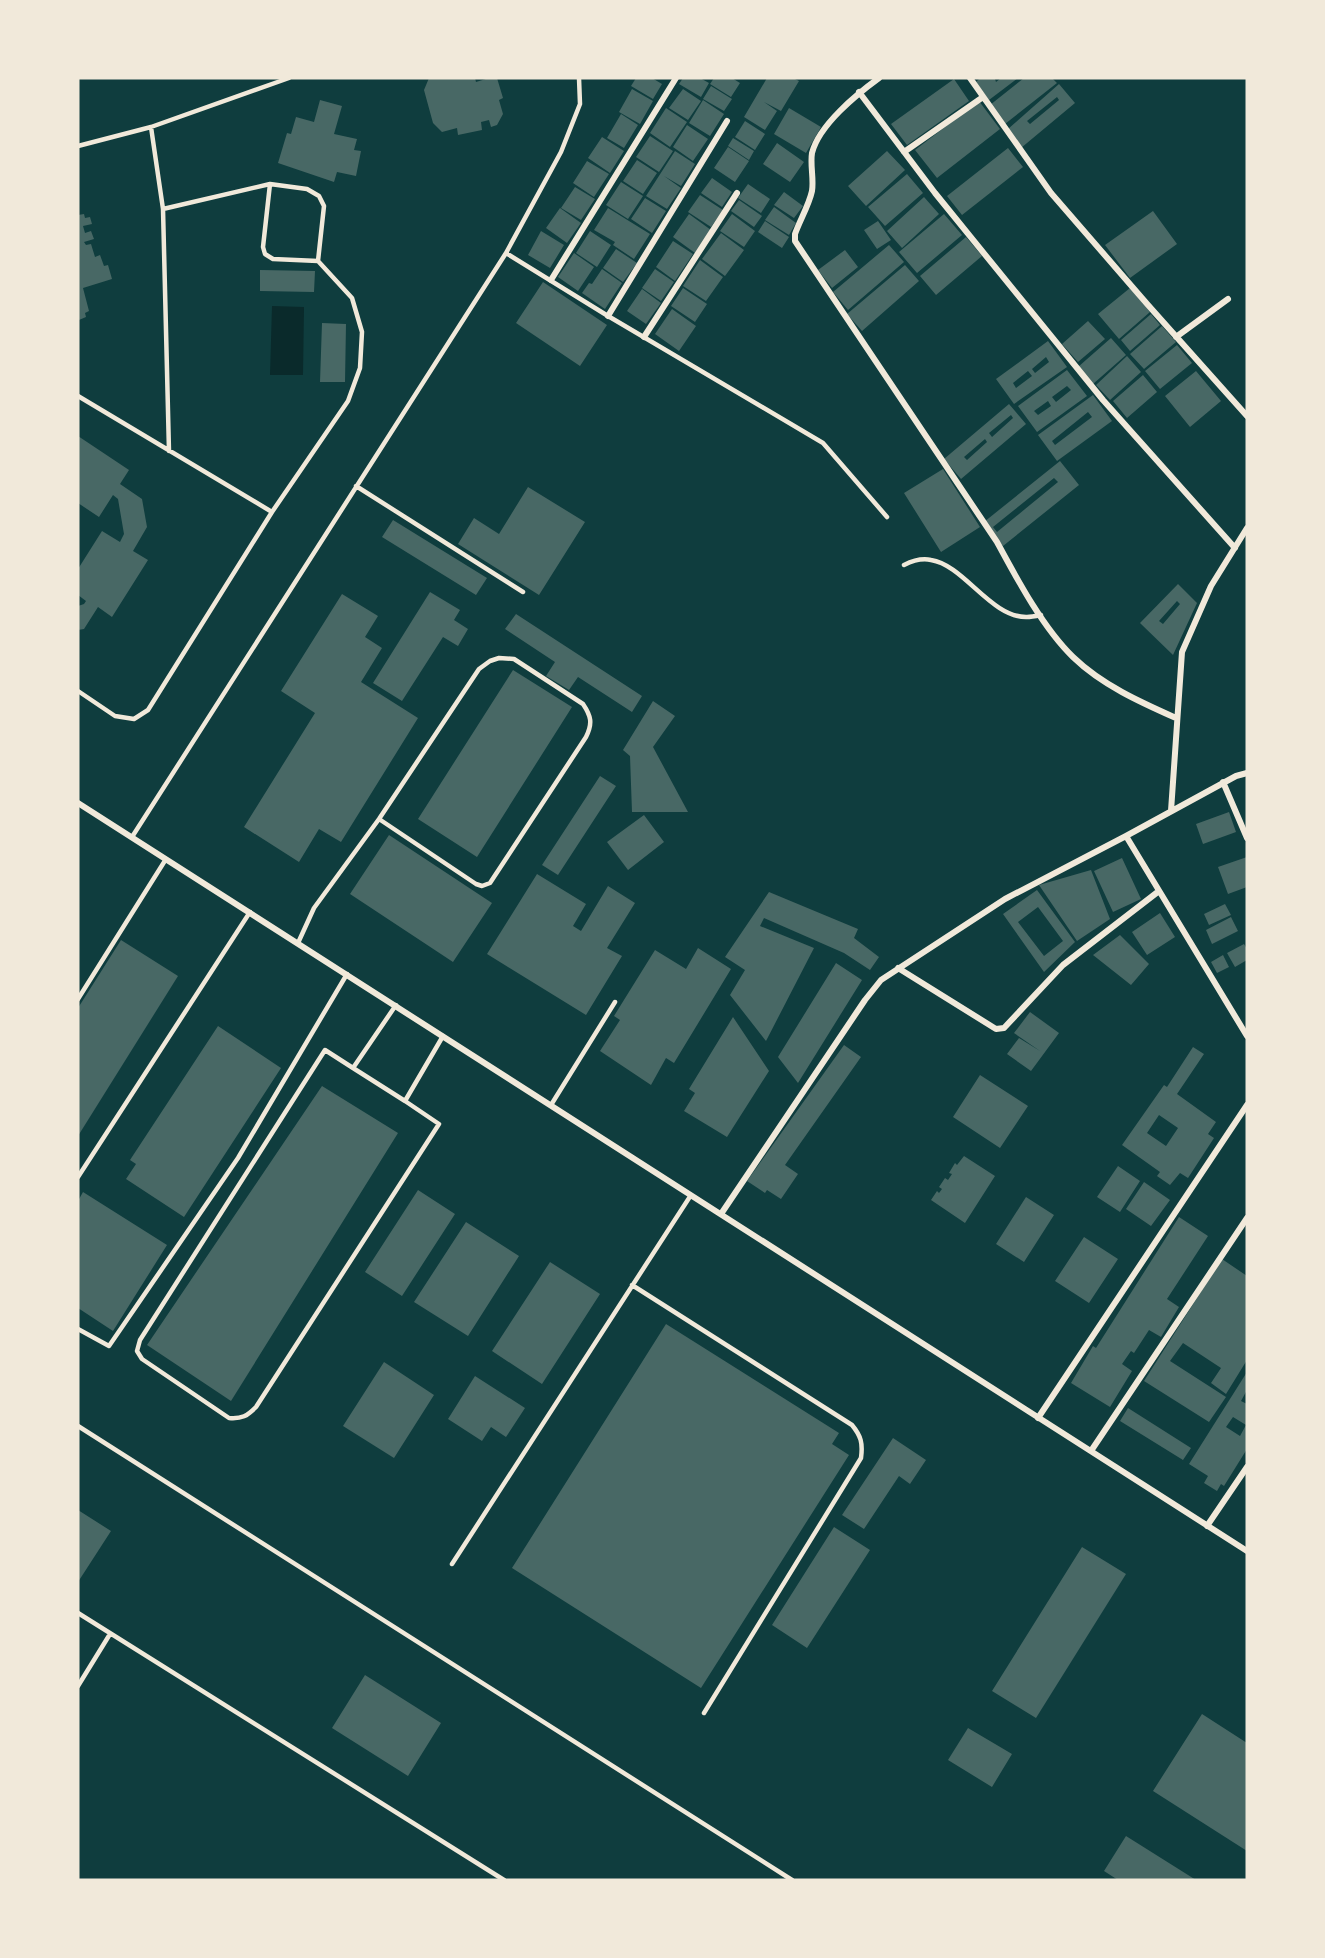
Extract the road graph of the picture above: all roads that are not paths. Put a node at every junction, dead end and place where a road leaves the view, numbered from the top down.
1 (289, 78) edge
2 (579, 78) edge
3 (675, 78) edge
4 (879, 78) edge
5 (970, 78) edge
6 (277, 80) edge
7 (859, 92) junction
8 (983, 97) junction
9 (727, 121) dead end
10 (151, 127) junction
11 (78, 146) edge
12 (904, 152) junction
13 (270, 184) junction
14 (737, 193) dead end
15 (163, 209) junction
16 (506, 253) junction
17 (318, 261) junction
18 (551, 280) junction
19 (1228, 299) dead end
20 (608, 316) junction
21 (644, 337) junction
22 (1176, 337) junction
23 (78, 396) edge
24 (1247, 416) edge
25 (170, 450) junction
26 (356, 486) junction
27 (272, 512) junction
28 (887, 517) dead end
29 (1247, 528) edge
30 (1235, 548) junction
31 (904, 565) dead end
32 (523, 592) dead end
33 (1041, 615) junction
34 (78, 691) edge
35 (1176, 718) junction
36 (1247, 773) edge
37 (1224, 782) junction
38 (78, 803) edge
39 (1171, 811) junction
40 (379, 819) junction
41 (1126, 836) junction
42 (132, 837) junction
43 (1247, 838) edge
44 (166, 859) junction
45 (1159, 891) junction
46 (250, 912) junction
47 (298, 943) junction
48 (898, 968) junction
49 (347, 974) junction
50 (78, 999) edge
51 (615, 1002) dead end
52 (396, 1005) junction
53 (443, 1036) junction
54 (1247, 1036) edge
55 (353, 1068) junction
56 (405, 1101) junction
57 (551, 1105) junction
58 (1247, 1105) edge
59 (78, 1177) edge
60 (691, 1194) junction
61 (721, 1214) junction
62 (1247, 1218) edge
63 (632, 1285) junction
64 (78, 1329) edge
65 (1038, 1418) junction
66 (78, 1426) edge
67 (1091, 1451) junction
68 (1247, 1467) edge
69 (1207, 1526) junction
70 (1247, 1551) edge
71 (452, 1564) dead end
72 (78, 1613) edge
73 (110, 1634) junction
74 (78, 1686) edge
75 (704, 1713) dead end
76 (504, 1880) edge
77 (792, 1880) edge

1 - 6 lane
2 - 16 lane
3 - 18 street
4 - 7 street
5 - 8 street
6 - 10 lane
7 - 12 street
7 - 33 street
8 - 12 street
8 - 22 street
9 - 20 street
10 - 11 lane
10 - 15 lane
12 - 30 street
13 - 15 lane
13 - 17 lane
13 - 17 lane
14 - 21 street
15 - 25 lane
16 - 18 lane
16 - 26 lane
17 - 27 lane
18 - 20 lane
19 - 22 street
20 - 21 lane
21 - 28 lane
22 - 24 street
23 - 25 lane
25 - 27 lane
26 - 32 lane
26 - 42 lane
27 - 34 lane
29 - 30 street
30 - 35 street
31 - 33 lane
33 - 35 street
35 - 39 street
36 - 37 street
37 - 39 street
37 - 43 street
38 - 42 street
39 - 41 street
40 - 40 lane
40 - 47 lane
41 - 45 street
41 - 48 street
42 - 44 street
44 - 46 street
44 - 50 lane
45 - 48 street
45 - 54 street
46 - 47 street
46 - 59 lane
47 - 49 street
48 - 61 street
49 - 52 street
49 - 64 lane
51 - 57 lane
52 - 53 street
52 - 55 lane
53 - 56 lane
53 - 57 street
55 - 56 lane
55 - 56 lane
57 - 60 street
58 - 65 street
60 - 61 street
60 - 63 lane
61 - 65 street
62 - 67 street
63 - 71 lane
63 - 75 lane
65 - 67 street
66 - 77 lane
67 - 69 street
68 - 69 street
69 - 70 street
72 - 73 lane
73 - 74 lane
73 - 76 lane

